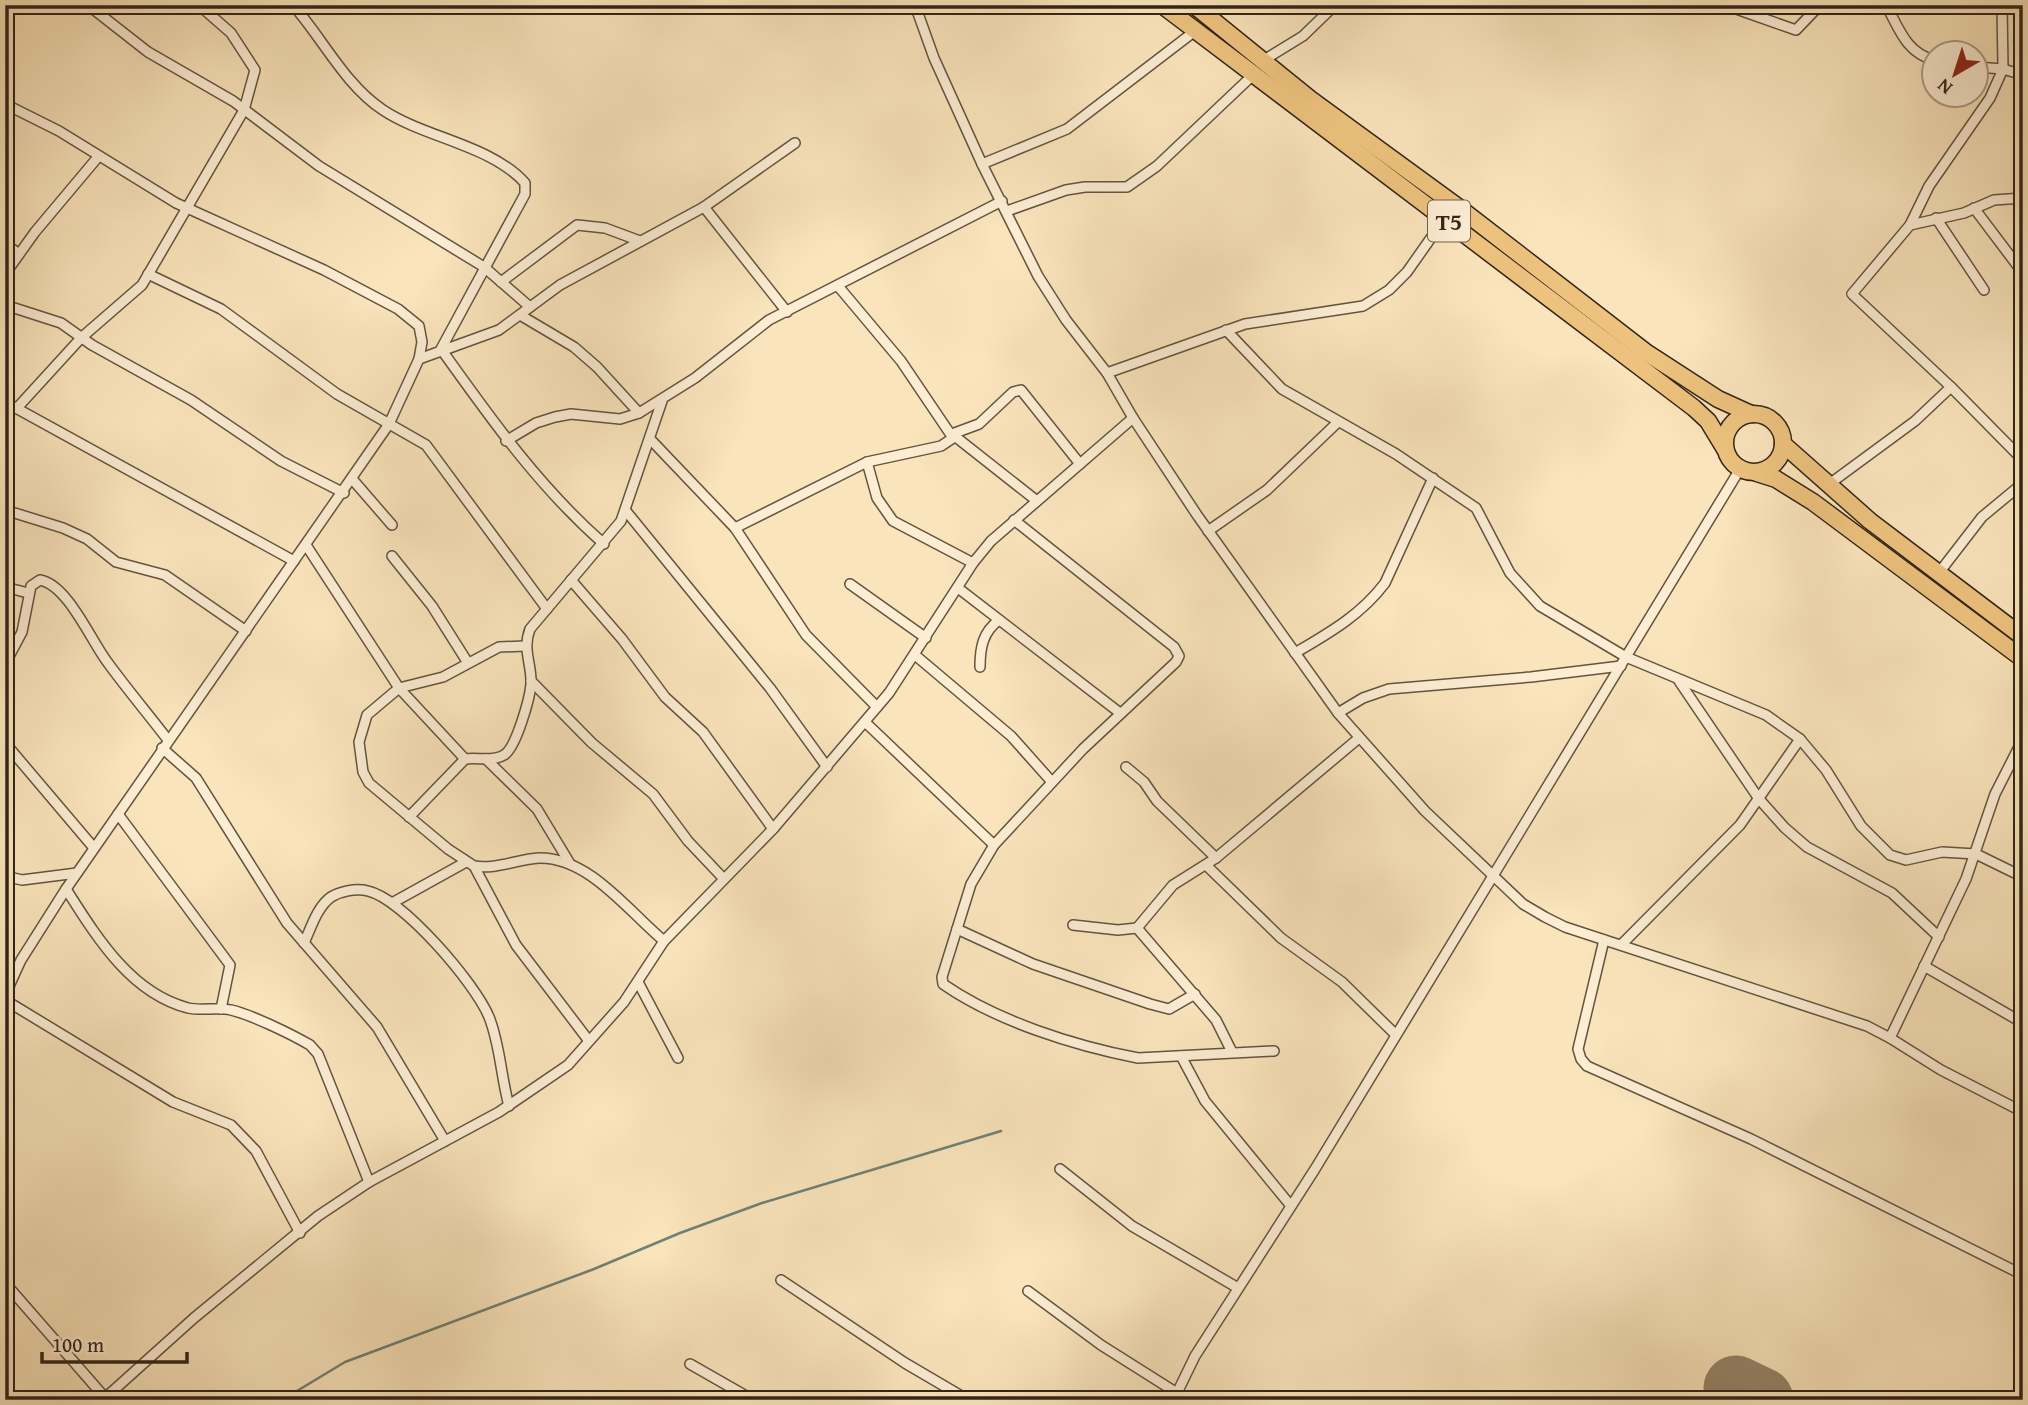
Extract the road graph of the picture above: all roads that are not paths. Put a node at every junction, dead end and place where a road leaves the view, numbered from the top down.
1 (88, 5) edge
2 (199, 5) edge
3 (293, 5) edge
4 (915, 5) edge
5 (1163, 5) edge
6 (1194, 5) edge
7 (1335, 5) edge
8 (1726, 5) edge
9 (1820, 5) edge
10 (1885, 5) edge
11 (2002, 5) edge
12 (1195, 31) junction
13 (1920, 55) edge
14 (1264, 60) junction
15 (1990, 68) edge
16 (2003, 69) junction
17 (1254, 74) junction
18 (2023, 75) edge
19 (5, 104) edge
20 (244, 110) junction
21 (795, 143) dead end
22 (98, 158) junction
23 (982, 164) junction
24 (2023, 198) edge
25 (1002, 201) junction
26 (185, 207) junction
27 (704, 207) junction
28 (1974, 208) junction
29 (1007, 211) junction
30 (1445, 218) junction
31 (1936, 218) junction
32 (1910, 225) junction
33 (640, 241) junction
34 (5, 244) edge
35 (19, 254) junction
36 (484, 267) junction
37 (2023, 273) edge
38 (5, 274) edge
39 (148, 274) junction
40 (501, 282) junction
41 (838, 286) junction
42 (1984, 289) dead end
43 (5, 305) edge
44 (530, 307) junction
45 (787, 312) junction
46 (520, 314) junction
47 (1226, 330) junction
48 (81, 338) junction
49 (441, 349) junction
50 (419, 359) junction
51 (1107, 373) junction
52 (1951, 387) junction
53 (662, 401) junction
54 (5, 402) edge
55 (17, 408) junction
56 (639, 413) junction
57 (1751, 414) junction
58 (1133, 418) junction
59 (1338, 422) junction
60 (389, 424) junction
61 (952, 434) junction
62 (651, 440) junction
63 (506, 441) junction
64 (1783, 444) junction
65 (1725, 449) junction
66 (2023, 460) edge
67 (867, 462) junction
68 (1080, 464) junction
69 (1740, 469) junction
70 (1757, 473) junction
71 (1433, 478) junction
72 (353, 480) junction
73 (2023, 483) edge
74 (1828, 485) junction
75 (344, 493) junction
76 (1037, 501) junction
77 (5, 510) edge
78 (626, 511) junction
79 (1014, 520) junction
80 (392, 525) dead end
81 (735, 528) junction
82 (1208, 531) junction
83 (604, 544) junction
84 (306, 545) junction
85 (392, 556) dead end
86 (295, 561) junction
87 (973, 563) junction
88 (1938, 574) junction
89 (572, 580) junction
90 (849, 584) dead end
91 (5, 587) edge
92 (958, 588) junction
93 (28, 593) junction
94 (547, 609) junction
95 (999, 620) junction
96 (246, 631) junction
97 (2023, 637) edge
98 (926, 638) junction
99 (524, 646) junction
100 (1295, 653) junction
101 (915, 655) junction
102 (2023, 659) edge
103 (1623, 661) junction
104 (468, 663) junction
105 (5, 664) edge
106 (980, 667) dead end
107 (1678, 680) junction
108 (531, 681) junction
109 (398, 688) junction
110 (877, 707) junction
111 (1120, 713) junction
112 (1338, 713) junction
113 (864, 722) junction
114 (1359, 738) junction
115 (1800, 739) junction
116 (2023, 739) edge
117 (5, 743) edge
118 (165, 744) junction
119 (465, 759) junction
120 (486, 759) junction
121 (827, 767) junction
122 (1126, 767) dead end
123 (1052, 782) junction
124 (1759, 799) junction
125 (118, 814) junction
126 (409, 817) junction
127 (773, 830) junction
128 (994, 845) junction
129 (94, 848) junction
130 (1976, 854) junction
131 (1216, 858) junction
132 (569, 862) junction
133 (470, 864) junction
134 (1206, 865) junction
135 (77, 873) junction
136 (5, 876) edge
137 (1493, 876) junction
138 (2023, 877) edge
139 (723, 878) junction
140 (66, 889) junction
141 (392, 903) junction
142 (1073, 925) dead end
143 (1137, 928) junction
144 (957, 929) junction
145 (1939, 937) junction
146 (1604, 940) junction
147 (664, 941) junction
148 (304, 943) junction
149 (1621, 945) junction
150 (1924, 966) junction
151 (638, 982) junction
152 (1195, 994) junction
153 (5, 995) edge
154 (5, 1000) edge
155 (221, 1009) junction
156 (2023, 1023) edge
157 (1396, 1035) junction
158 (1890, 1038) junction
159 (589, 1041) junction
160 (1274, 1051) dead end
161 (1232, 1052) junction
162 (1181, 1056) junction
163 (678, 1058) dead end
164 (509, 1106) junction
165 (2023, 1112) edge
166 (445, 1141) junction
167 (1060, 1169) dead end
168 (369, 1182) junction
169 (1291, 1206) junction
170 (300, 1233) junction
171 (2023, 1275) edge
172 (781, 1280) dead end
173 (5, 1283) edge
174 (1238, 1289) junction
175 (1028, 1292) dead end
176 (690, 1364) dead end
177 (1176, 1398) edge
178 (106, 1399) edge
179 (753, 1400) edge
180 (968, 1400) edge

1 - 20 street
2 - 20 street
3 - 36 street
4 - 23 street
5 - 12 highway, T5
6 - 14 highway, T5
7 - 14 street
8 - 9 street
10 - 13 street
11 - 16 street
12 - 17 highway, T5
12 - 23 street
14 - 57 highway, T5
15 - 16 street
16 - 18 street
16 - 32 street
17 - 29 street
17 - 30 highway, T5
19 - 22 street
20 - 26 street
20 - 36 street
21 - 27 street
22 - 26 street
22 - 35 street
23 - 25 street
24 - 28 street
25 - 29 street
25 - 41 street
26 - 39 street
26 - 50 street
27 - 33 street
27 - 45 street
28 - 31 street
28 - 37 street
29 - 51 street
30 - 47 street
30 - 65 highway, T5
31 - 32 street
31 - 42 street
32 - 52 street
33 - 40 street
33 - 44 street
34 - 35 street
35 - 38 street
36 - 40 street
36 - 49 street
39 - 48 street
39 - 60 street
40 - 44 street
41 - 45 street
41 - 61 street
43 - 48 street
44 - 46 street
45 - 53 street
46 - 49 street
46 - 56 street
47 - 51 street
47 - 59 street
48 - 55 street
48 - 75 street
49 - 50 street
49 - 63 street
50 - 60 street
51 - 58 street
52 - 66 street
52 - 74 street
53 - 56 street
53 - 62 street
54 - 55 street
55 - 86 street
56 - 63 street
57 - 64 highway, T5
57 - 65 highway
58 - 68 street
58 - 82 street
59 - 71 street
59 - 82 street
60 - 72 street
60 - 94 street
61 - 67 street
61 - 68 street
61 - 76 street
62 - 78 street
62 - 81 street
63 - 83 street
64 - 70 highway
64 - 74 highway, T5
65 - 69 highway, T5
67 - 81 street
67 - 87 street
68 - 76 street
69 - 70 highway
69 - 103 street
70 - 102 highway
71 - 100 street
71 - 103 street
72 - 75 street
72 - 80 street
73 - 88 street
74 - 88 highway, T5
75 - 84 street
76 - 79 street
77 - 96 street
78 - 83 street
78 - 121 street
79 - 87 street
79 - 111 street
81 - 110 street
82 - 100 street
83 - 89 street
84 - 86 street
84 - 109 street
85 - 104 street
86 - 96 street
87 - 92 street
88 - 97 highway, T5
89 - 94 street
89 - 127 street
90 - 98 street
91 - 93 street
92 - 95 street
92 - 98 street
93 - 105 street
93 - 118 street
94 - 99 street
95 - 106 street
95 - 111 street
96 - 118 street
98 - 101 street
99 - 104 street
99 - 108 street
100 - 112 street
101 - 110 street
101 - 123 street
103 - 107 street
103 - 112 street
103 - 137 street
104 - 109 street
107 - 115 street
107 - 124 street
108 - 120 street
108 - 139 street
109 - 119 street
109 - 126 street
110 - 113 street
111 - 123 street
112 - 114 street
113 - 121 street
113 - 128 street
114 - 131 street
114 - 137 street
115 - 124 street
115 - 130 street
116 - 130 street
117 - 129 street
118 - 125 street
118 - 148 street
119 - 120 street
119 - 126 street
120 - 132 street
121 - 127 street
122 - 131 street
123 - 128 street
124 - 145 street
124 - 149 street
125 - 129 street
125 - 155 street
126 - 133 street
127 - 139 street
128 - 144 street
129 - 135 street
130 - 138 street
130 - 145 street
131 - 134 street
132 - 133 street
132 - 147 street
133 - 141 street
133 - 159 street
134 - 143 street
134 - 157 street
135 - 136 street
135 - 140 street
137 - 146 street
137 - 157 street
139 - 147 street
140 - 153 street
140 - 155 street
141 - 148 street
141 - 164 street
142 - 143 street
143 - 152 street
144 - 152 street
144 - 162 street
145 - 150 street
146 - 149 street
146 - 171 street
147 - 151 street
148 - 166 street
149 - 158 street
150 - 156 street
150 - 158 street
151 - 159 street
151 - 163 street
152 - 161 street
154 - 170 street
155 - 168 street
157 - 169 street
158 - 165 street
159 - 164 street
160 - 161 street
161 - 162 street
162 - 169 street
164 - 166 street
166 - 168 street
167 - 174 street
168 - 170 street
169 - 174 street
170 - 178 street
172 - 180 street
173 - 178 street
174 - 177 street
175 - 177 street
176 - 179 street

